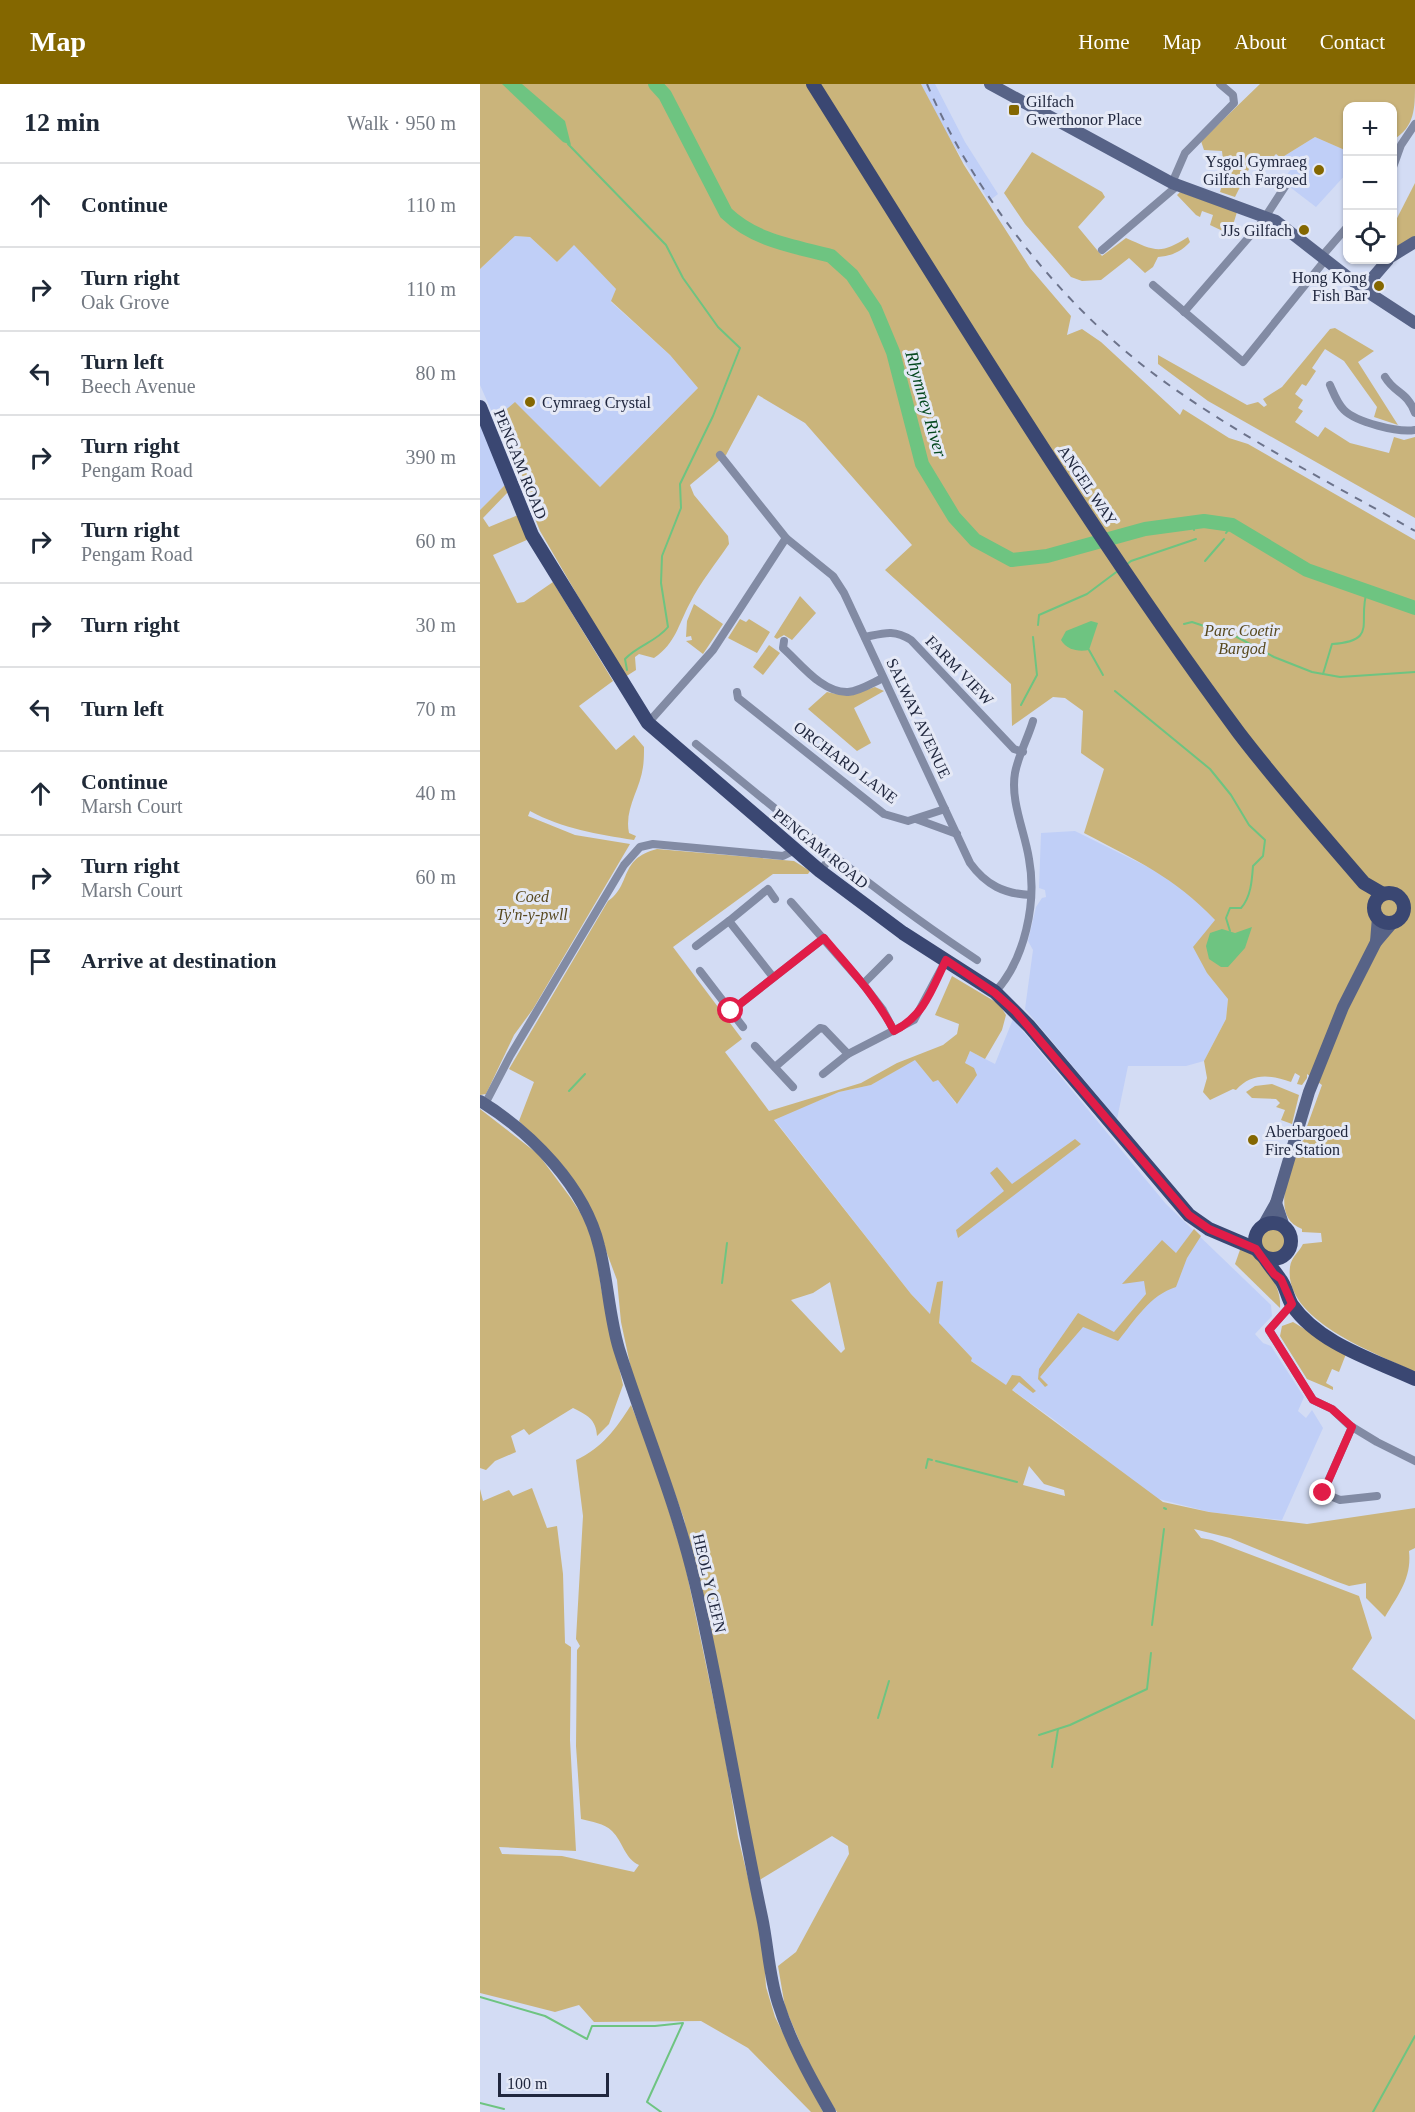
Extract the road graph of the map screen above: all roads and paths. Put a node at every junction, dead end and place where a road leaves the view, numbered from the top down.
1 (813, 84) edge
2 (990, 84) edge
3 (1220, 84) edge
4 (1415, 124) edge
5 (1397, 156) edge
6 (1174, 184) junction
7 (1286, 185) dead end
8 (1266, 216) junction
9 (1343, 231) edge
10 (1415, 242) edge
11 (1102, 250) dead end
12 (1397, 253) edge
13 (1324, 258) junction
14 (1384, 264) edge
15 (1153, 285) dead end
16 (1362, 289) junction
17 (1184, 312) junction
18 (1415, 323) edge
19 (1385, 377) dead end
20 (1330, 385) dead end
21 (480, 406) edge
22 (1415, 413) edge
23 (1415, 430) edge
24 (720, 455) dead end
25 (786, 538) junction
26 (865, 637) junction
27 (781, 646) dead end
28 (883, 678) junction
29 (735, 697) dead end
30 (1033, 721) dead end
31 (648, 723) junction
32 (696, 744) dead end
33 (1023, 752) junction
34 (945, 809) junction
35 (916, 819) junction
36 (957, 834) junction
37 (795, 850) junction
38 (832, 856) junction
39 (820, 871) junction
40 (1364, 883) junction
41 (1383, 894) junction
42 (1031, 895) junction
43 (1400, 898) junction
44 (775, 899) dead end
45 (791, 902) dead end
46 (1415, 903) edge
47 (1376, 912) junction
48 (1403, 918) edge
49 (729, 921) junction
50 (824, 938) junction
51 (1376, 942) junction
52 (696, 946) dead end
53 (889, 958) dead end
54 (946, 960) junction
55 (977, 960) dead end
56 (700, 970) dead end
57 (773, 977) junction
58 (863, 984) junction
59 (995, 993) junction
60 (731, 1011) junction
61 (742, 1027) dead end
62 (894, 1031) junction
63 (755, 1046) dead end
64 (848, 1053) junction
65 (775, 1067) junction
66 (823, 1074) dead end
67 (793, 1087) dead end
68 (483, 1103) edge
69 (1276, 1203) junction
70 (1284, 1227) junction
71 (1260, 1229) junction
72 (1232, 1238) junction
73 (1260, 1253) junction
74 (1285, 1254) junction
75 (1281, 1279) junction
76 (1292, 1304) junction
77 (1415, 1378) edge
78 (1352, 1427) junction
79 (1415, 1461) edge
80 (1377, 1496) dead end
81 (830, 2112) edge

1 - 40 main road, ANGEL WAY
2 - 6 street
3 - 6 street
4 - 5 street
6 - 8 street
6 - 11 street
7 - 8 street
8 - 13 street
8 - 17 street
9 - 13 street
10 - 12 street
13 - 16 street
13 - 17 street
14 - 16 street
15 - 17 street
16 - 18 street
19 - 22 street
20 - 23 street
21 - 31 main road, PENGAM ROAD
24 - 25 street, SALWAY AVENUE
25 - 26 street, SALWAY AVENUE
25 - 31 street
26 - 28 street, SALWAY AVENUE
26 - 33 street, FARM VIEW
27 - 28 street
28 - 34 street, SALWAY AVENUE
29 - 35 street, ORCHARD LANE
30 - 33 street
31 - 37 main road, PENGAM ROAD
32 - 38 street
33 - 42 street
34 - 35 street, ORCHARD LANE
34 - 36 street, SALWAY AVENUE
35 - 36 street
36 - 42 street, SALWAY AVENUE
37 - 39 main road, PENGAM ROAD
37 - 68 street
38 - 39 street
38 - 55 street
39 - 54 main road, PENGAM ROAD
40 - 41 main road, ANGEL WAY
40 - 47 main road, ANGEL WAY
41 - 43 main road
41 - 47 main road
42 - 59 street
43 - 46 main road
43 - 48 main road
44 - 49 street
45 - 50 street
47 - 48 main road
47 - 51 street
48 - 51 street
49 - 52 street
49 - 57 street
50 - 57 street
50 - 58 street
51 - 69 street
53 - 58 street
54 - 59 main road, PENGAM ROAD
54 - 62 street
56 - 60 street
57 - 60 street
58 - 62 street
59 - 72 main road, PENGAM ROAD
60 - 61 street
62 - 64 street
63 - 65 street
64 - 65 street
64 - 66 street
65 - 67 street
68 - 81 street, HEOL Y CEFN
69 - 70 street
69 - 71 street
70 - 71 main road
70 - 74 main road
71 - 72 main road
71 - 73 main road
72 - 73 main road, PENGAM ROAD
73 - 74 main road
73 - 75 main road, PENGAM ROAD
74 - 75 main road
75 - 76 main road, PENGAM ROAD
76 - 77 main road, PENGAM ROAD
76 - 78 street
78 - 79 street
78 - 80 street

